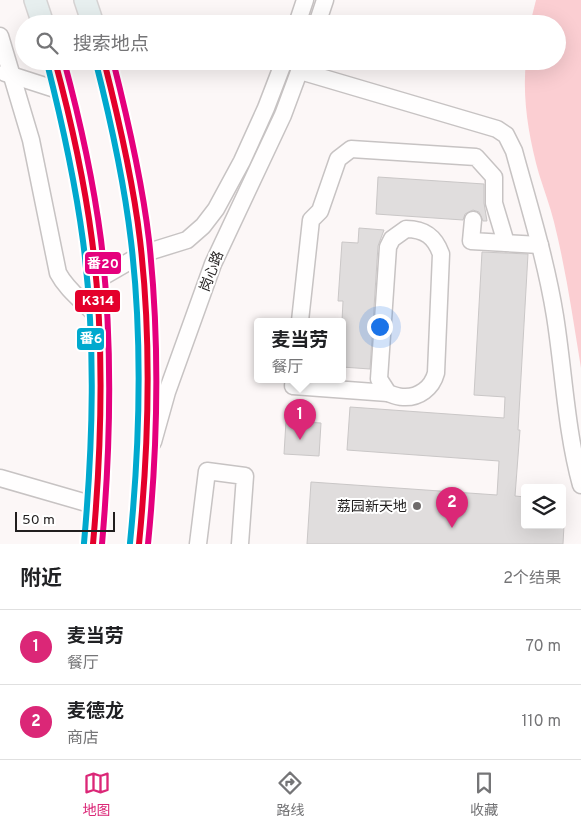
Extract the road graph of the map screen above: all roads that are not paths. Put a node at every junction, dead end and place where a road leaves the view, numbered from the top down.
1 (36, 0) edge
2 (85, 0) edge
3 (306, 0) edge
4 (325, 0) edge
5 (41, 15) edge
6 (90, 15) edge
7 (300, 15) edge
8 (320, 15) edge
9 (0, 36) edge
10 (58, 70) edge
11 (106, 70) edge
12 (281, 70) edge
13 (300, 70) edge
14 (314, 70) edge
15 (6, 73) edge
16 (64, 92) junction
17 (473, 220) dead end
18 (506, 243) junction
19 (540, 246) junction
20 (142, 254) junction
21 (97, 280) junction
22 (300, 318) edge
23 (100, 320) junction
24 (293, 383) edge
25 (388, 393) junction
26 (0, 478) edge
27 (581, 485) edge
28 (144, 489) junction
29 (97, 506) junction
30 (93, 544) edge
31 (139, 544) edge
32 (198, 544) edge
33 (240, 544) edge

1 - 5 main road
2 - 6 main road
3 - 7 street
4 - 8 street
9 - 15 street
10 - 16 main road
11 - 20 main road
12 - 20 street
13 - 28 street, 岗心路
14 - 19 street
15 - 16 street
15 - 23 street
16 - 21 main road
17 - 18 street
18 - 19 street
18 - 22 street
19 - 27 street
20 - 21 street
20 - 28 main road
21 - 23 main road
23 - 29 main road
24 - 25 street
25 - 25 street
26 - 29 street
28 - 31 main road
29 - 30 main road
32 - 33 street

